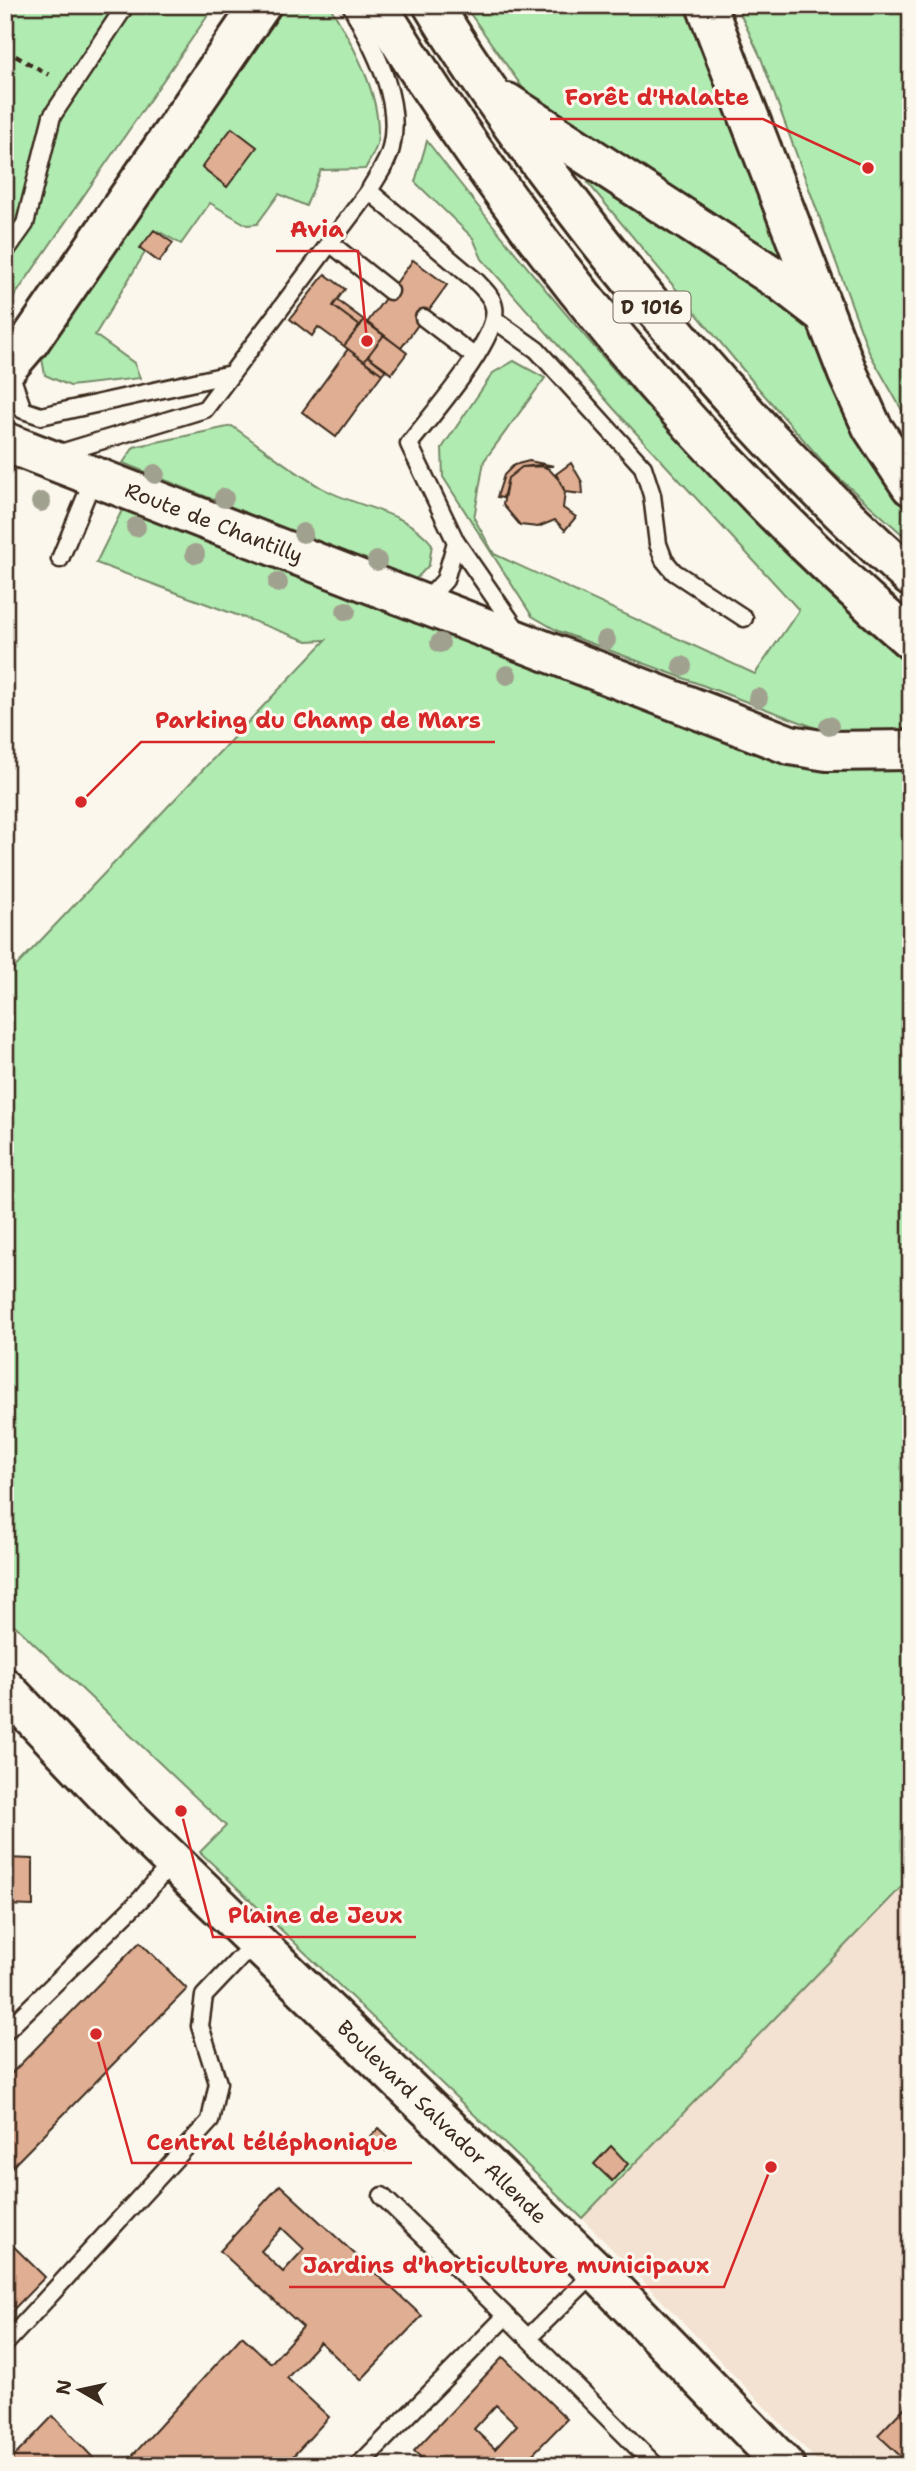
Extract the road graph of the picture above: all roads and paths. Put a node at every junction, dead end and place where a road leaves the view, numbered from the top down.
1 (126, 5) edge
2 (261, 5) edge
3 (351, 5) edge
4 (377, 5) edge
5 (433, 5) edge
6 (706, 5) edge
7 (5, 50) edge
8 (71, 88) junction
9 (490, 92) junction
10 (369, 191) junction
11 (330, 243) junction
12 (5, 252) edge
13 (390, 290) dead end
14 (825, 315) junction
15 (424, 317) dead end
16 (495, 320) junction
17 (475, 357) junction
18 (7, 368) edge
19 (231, 374) junction
20 (5, 442) edge
21 (45, 457) junction
22 (94, 477) junction
23 (911, 486) edge
24 (456, 542) junction
25 (60, 559) dead end
26 (911, 577) edge
27 (423, 604) junction
28 (744, 618) dead end
29 (911, 640) edge
30 (526, 644) junction
31 (911, 750) edge
32 (5, 1688) edge
33 (5, 1720) edge
34 (123, 1813) junction
35 (173, 1861) junction
36 (256, 1941) junction
37 (5, 2032) edge
38 (382, 2196) dead end
39 (596, 2271) junction
40 (506, 2316) junction
41 (528, 2338) junction
42 (5, 2344) edge
43 (358, 2466) edge
44 (656, 2466) edge
45 (785, 2466) edge

1 - 8 lane
2 - 18 main road
3 - 10 lane
4 - 29 main road, D 1016
5 - 9 main road, D 1016
6 - 14 main road
7 - 8 path
8 - 12 lane
9 - 14 main road
9 - 26 main road, D 1016
10 - 11 lane
10 - 16 lane
11 - 13 lane
11 - 19 lane
14 - 23 main road
15 - 17 lane
16 - 17 lane
16 - 28 lane
17 - 24 lane
18 - 19 lane
19 - 21 lane
20 - 21 main road, Route de Chantilly
21 - 22 main road, Route de Chantilly
22 - 25 lane
22 - 27 main road, Route de Chantilly
24 - 27 lane
24 - 30 lane
27 - 30 main road, Route de Chantilly
30 - 31 main road, Route de Chantilly
32 - 34 main road, Boulevard Salvador Allende
33 - 34 main road, Boulevard Salvador Allende
34 - 35 main road, Boulevard Salvador Allende
35 - 36 main road, Boulevard Salvador Allende
35 - 37 lane
36 - 39 main road, Boulevard Salvador Allende
36 - 42 lane
38 - 40 lane
39 - 41 lane
39 - 45 main road, Boulevard Salvador Allende
40 - 41 lane
40 - 43 lane
41 - 44 lane

